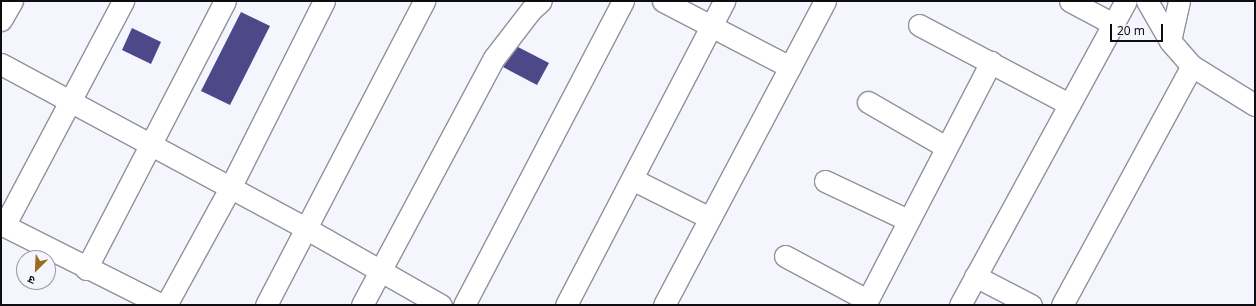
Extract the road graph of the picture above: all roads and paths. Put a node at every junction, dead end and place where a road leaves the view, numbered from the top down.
1 (12, 1) edge
2 (123, 1) edge
3 (225, 1) edge
4 (324, 1) edge
5 (424, 1) edge
6 (541, 1) edge
7 (623, 1) edge
8 (663, 1) edge
9 (724, 1) edge
10 (825, 1) edge
11 (1070, 1) edge
12 (1126, 1) edge
13 (1147, 1) edge
14 (1179, 1) edge
15 (1, 20) edge
16 (1113, 24) junction
17 (919, 25) dead end
18 (711, 26) junction
19 (1170, 41) junction
20 (991, 62) junction
21 (1, 64) edge
22 (1192, 66) junction
23 (790, 67) junction
24 (70, 100) junction
25 (868, 102) dead end
26 (1069, 104) junction
27 (1255, 105) edge
28 (148, 144) junction
29 (946, 147) junction
30 (632, 179) junction
31 (825, 181) dead end
32 (230, 188) junction
33 (708, 217) junction
34 (908, 220) junction
35 (2, 225) edge
36 (307, 229) junction
37 (785, 256) dead end
38 (86, 269) junction
39 (378, 271) junction
40 (975, 276) junction
41 (866, 303) edge
42 (162, 305) edge
43 (166, 305) edge
44 (266, 305) edge
45 (362, 305) edge
46 (441, 305) edge
47 (464, 305) edge
48 (566, 305) edge
49 (664, 305) edge
50 (960, 305) edge
51 (1031, 305) edge
52 (1062, 305) edge

1 - 15 street
2 - 24 street
3 - 28 street
4 - 32 street
5 - 36 street
6 - 39 street
7 - 47 street
8 - 18 street
9 - 18 street
10 - 23 street
11 - 16 street
12 - 16 street
13 - 19 street
14 - 19 street
16 - 26 street
17 - 20 street
18 - 23 street
18 - 30 street
19 - 22 street
20 - 26 street
20 - 29 street
21 - 24 street
22 - 27 street
22 - 52 street
23 - 33 street
24 - 28 street
24 - 35 street
25 - 29 street
26 - 40 street
28 - 32 street
28 - 38 street
29 - 34 street
30 - 33 street
30 - 48 street
31 - 34 street
32 - 36 street
32 - 43 street
33 - 49 street
34 - 41 street
35 - 38 street
36 - 39 street
36 - 44 street
37 - 41 street
38 - 42 street
39 - 45 street
39 - 46 street
40 - 50 street
40 - 51 street

